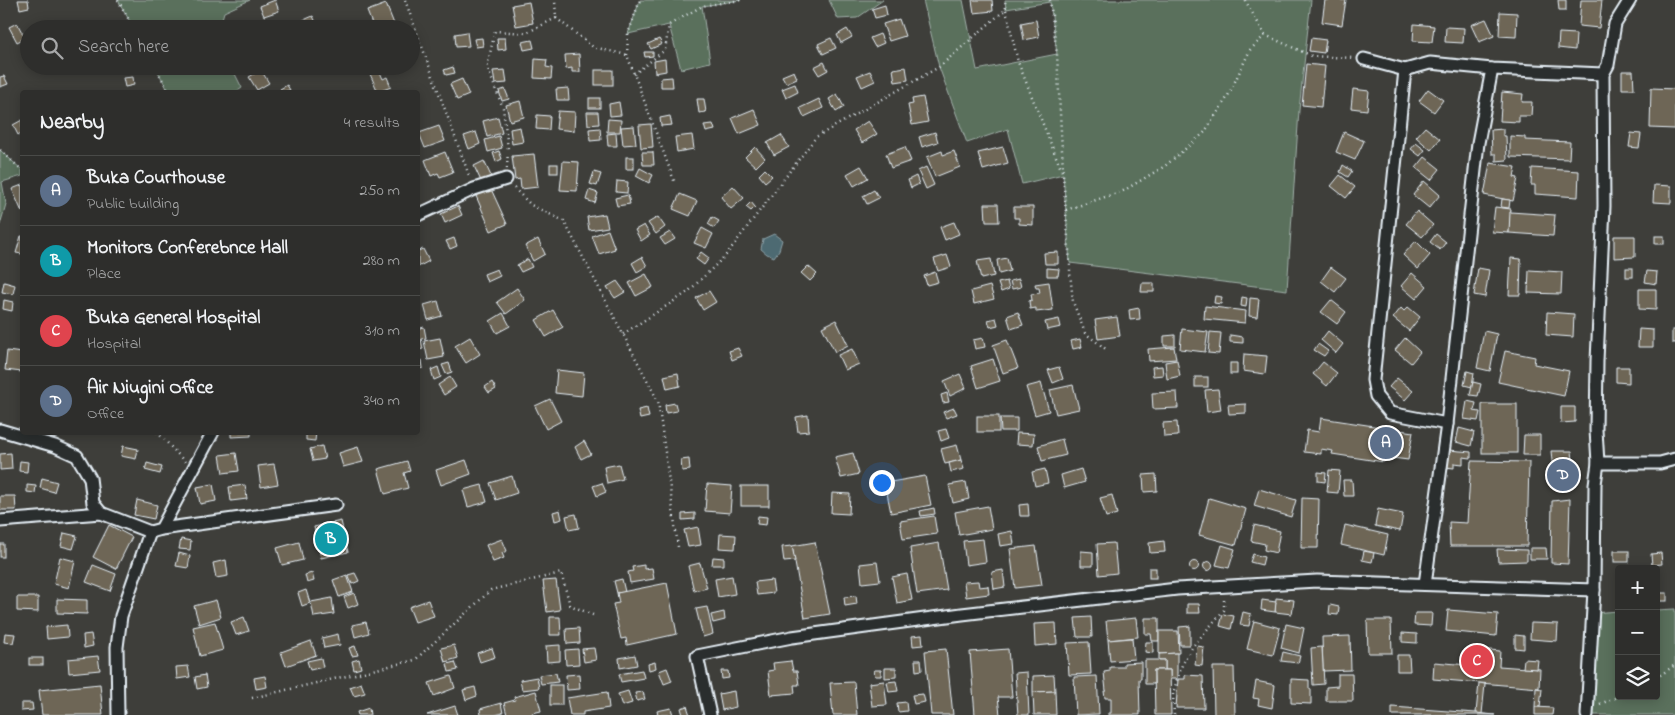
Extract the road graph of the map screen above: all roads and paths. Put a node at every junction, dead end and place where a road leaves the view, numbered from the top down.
1 (118, 0) edge
2 (405, 0) edge
3 (555, 0) edge
4 (640, 0) edge
5 (741, 0) edge
6 (1005, 0) edge
7 (1050, 0) edge
8 (1245, 0) edge
9 (1630, 0) edge
10 (1006, 9) junction
11 (556, 18) junction
12 (129, 20) edge
13 (412, 20) edge
14 (1265, 35) junction
15 (420, 41) edge
16 (627, 56) junction
17 (1364, 59) joint
18 (1492, 69) junction
19 (1405, 70) junction
20 (634, 74) junction
21 (1603, 74) junction
22 (160, 75) edge
23 (168, 90) edge
24 (0, 150) edge
25 (20, 168) edge
26 (1063, 174) junction
27 (506, 179) junction
28 (675, 183) dead end
29 (474, 189) junction
30 (1066, 210) junction
31 (420, 214) edge
32 (623, 335) junction
33 (1107, 350) dead end
34 (1447, 424) junction
35 (0, 430) edge
36 (160, 435) edge
37 (211, 435) edge
38 (1675, 459) edge
39 (1598, 463) junction
40 (192, 469) junction
41 (336, 505) dead end
42 (100, 513) junction
43 (0, 520) edge
44 (156, 530) junction
45 (678, 547) dead end
46 (1425, 584) junction
47 (1224, 586) junction
48 (1594, 590) junction
49 (593, 615) dead end
50 (1675, 665) edge
51 (1660, 675) edge
52 (252, 698) dead end
53 (1615, 698) edge
54 (1587, 712) edge
55 (118, 715) edge
56 (710, 715) edge
57 (1174, 715) edge

1 - 12 path
2 - 13 path
3 - 11 path
4 - 16 path
5 - 20 path
6 - 10 path
7 - 26 path
8 - 14 path
9 - 21 street
10 - 26 path
10 - 32 path
11 - 16 path
11 - 27 path
14 - 17 path
14 - 30 path
15 - 29 path
16 - 20 path
17 - 19 street
18 - 19 street
18 - 21 street
18 - 34 street
19 - 34 street
20 - 28 path
21 - 39 street
22 - 23 path
24 - 25 path
26 - 30 path
27 - 29 street
27 - 32 path
29 - 31 street
30 - 33 path
32 - 45 path
34 - 46 street
35 - 42 street
36 - 40 path
37 - 40 street
38 - 39 street
39 - 48 street
40 - 44 street
41 - 44 street
42 - 43 street
42 - 44 street
44 - 55 street
46 - 47 street
46 - 48 street
47 - 56 street
47 - 57 path
48 - 54 street
49 - 52 path
50 - 51 path
53 - 54 path

